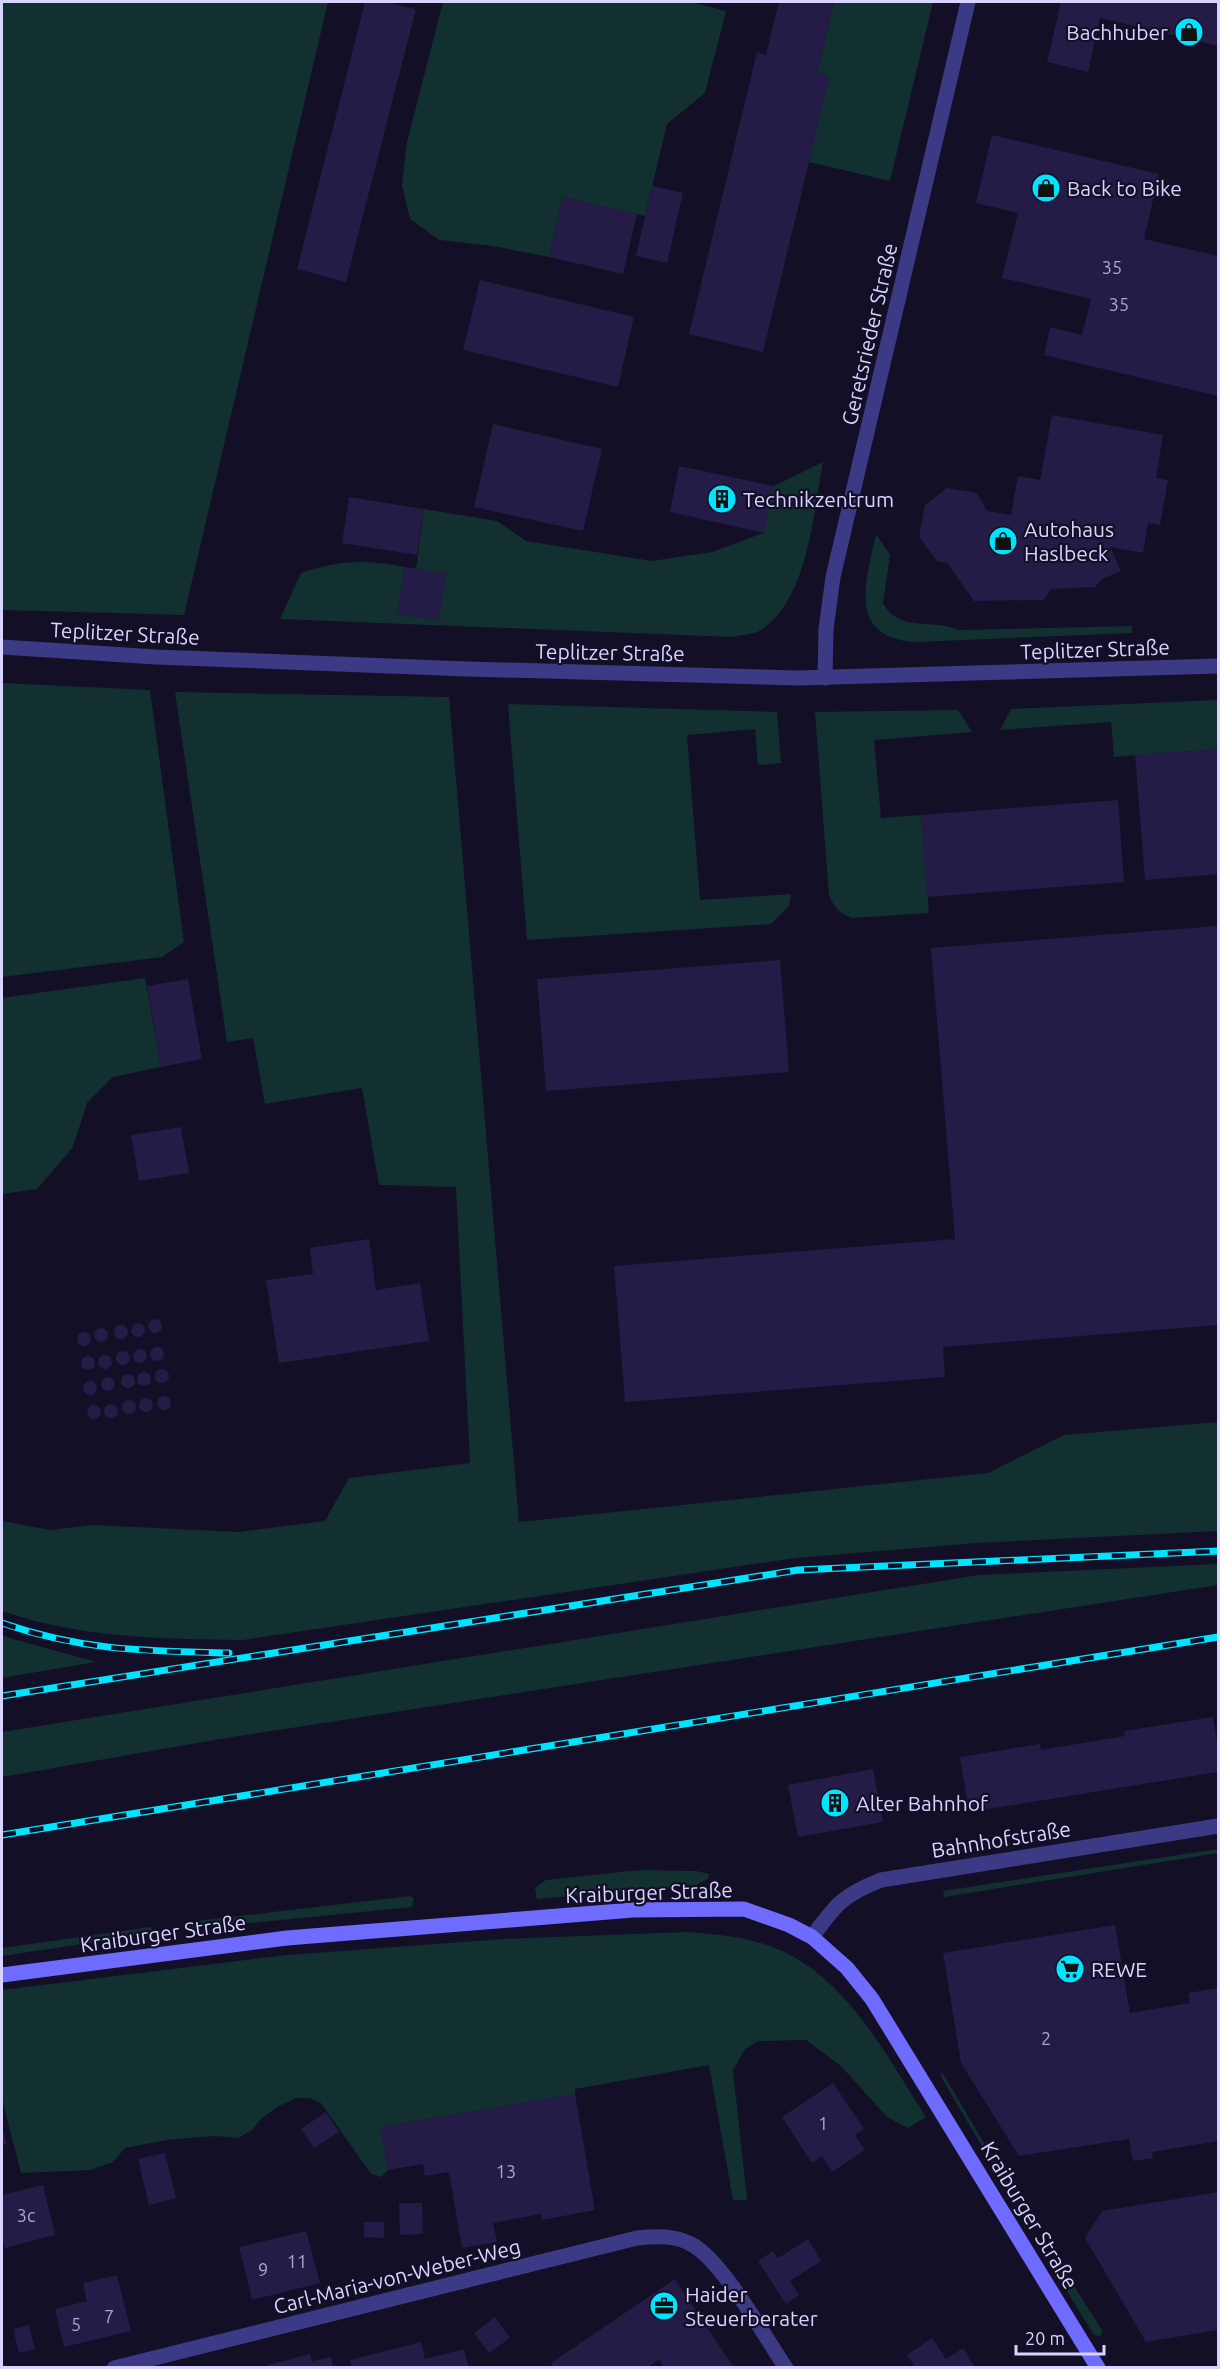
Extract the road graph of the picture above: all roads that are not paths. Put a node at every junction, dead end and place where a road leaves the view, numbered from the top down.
1 (969, 2) edge
2 (2, 647) edge
3 (1218, 666) edge
4 (825, 678) junction
5 (1218, 1826) edge
6 (812, 1937) junction
7 (2, 1976) edge
8 (114, 2367) edge
9 (786, 2367) edge
10 (1098, 2367) edge

1 - 4 street, Geretsrieder Straße
2 - 4 street, Teplitzer Straße
3 - 4 street, Teplitzer Straße
5 - 6 street, Bahnhofstraße
6 - 7 main road, Kraiburger Straße
6 - 10 main road, Kraiburger Straße
8 - 9 street, Carl-Maria-von-Weber-Weg

